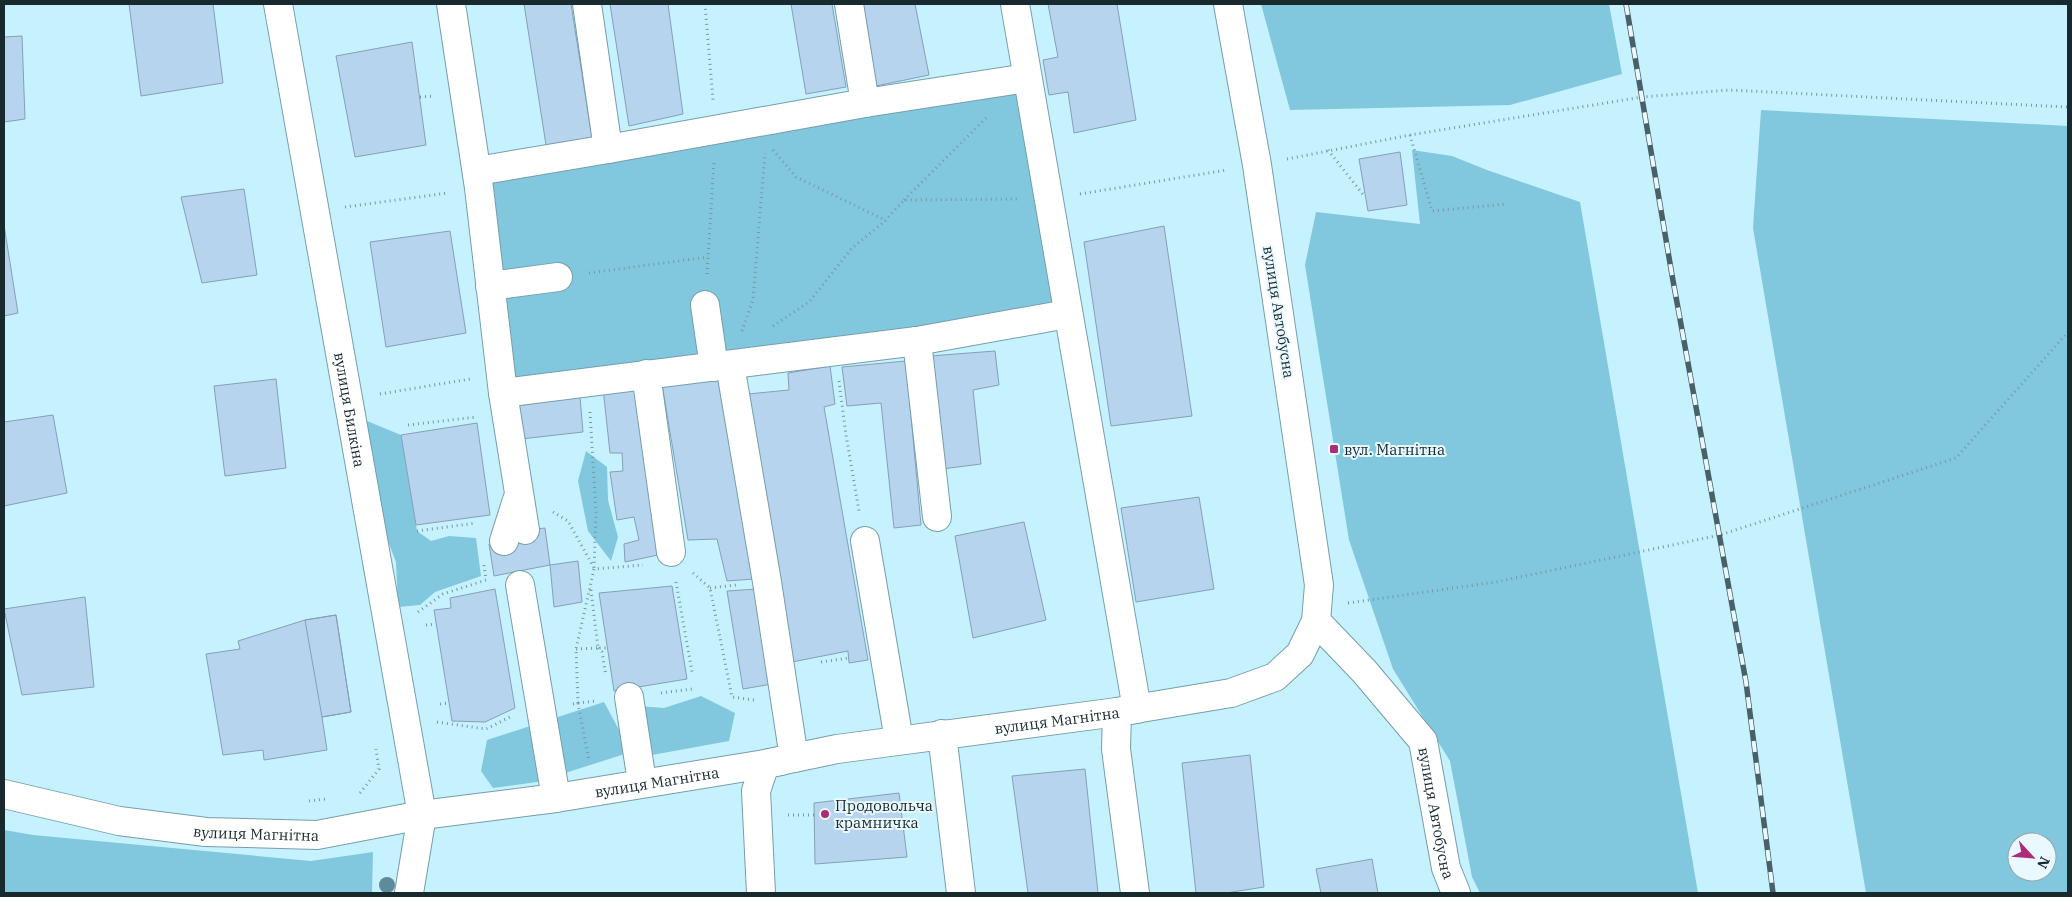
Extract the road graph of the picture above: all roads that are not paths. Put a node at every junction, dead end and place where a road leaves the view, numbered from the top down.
1 (278, 4) edge
2 (451, 4) edge
3 (587, 4) edge
4 (848, 4) edge
5 (1015, 4) edge
6 (1228, 4) edge
7 (1028, 78) junction
8 (865, 103) junction
9 (608, 149) junction
10 (478, 180) junction
11 (558, 277) road end
12 (490, 286) junction
13 (704, 305) road end
14 (1067, 314) junction
15 (917, 341) junction
16 (722, 366) junction
17 (646, 374) junction
18 (501, 383) junction
19 (937, 517) dead end
20 (515, 536) dead end
21 (865, 541) road end
22 (666, 564) road end
23 (520, 585) dead end
24 (1316, 621) junction
25 (1300, 654) joint
26 (629, 697) dead end
27 (1127, 710) junction
28 (942, 734) junction
29 (899, 740) junction
30 (794, 758) junction
31 (765, 764) junction
32 (642, 782) junction
33 (4, 793) edge
34 (556, 798) junction
35 (422, 815) junction
36 (409, 893) edge
37 (761, 893) edge
38 (961, 893) edge
39 (1135, 893) edge
40 (1456, 893) edge

1 - 35 street, вулиця Билкіна
2 - 10 street
3 - 9 street
4 - 8 street
5 - 7 street
6 - 24 street, вулиця Автобусна
7 - 8 street
7 - 14 street
8 - 9 street
9 - 10 street
10 - 12 street
11 - 12 street
12 - 18 street
13 - 16 street
14 - 15 street
14 - 27 street
15 - 16 street
15 - 19 street
16 - 17 street
16 - 30 street
17 - 18 street
17 - 22 street
18 - 20 street
21 - 29 street
23 - 34 street
24 - 25 street, вулиця Автобусна
24 - 40 street, вулиця Автобусна
25 - 27 street, вулиця Магнітна
26 - 32 street
27 - 28 street, вулиця Магнітна
27 - 39 street
28 - 29 street, вулиця Магнітна
28 - 38 street
29 - 30 street, вулиця Магнітна
30 - 31 street, вулиця Магнітна
31 - 32 street, вулиця Магнітна
31 - 37 street
32 - 34 street, вулиця Магнітна
33 - 35 street, вулиця Магнітна
34 - 35 street, вулиця Магнітна
35 - 36 street, вулиця Билкіна

